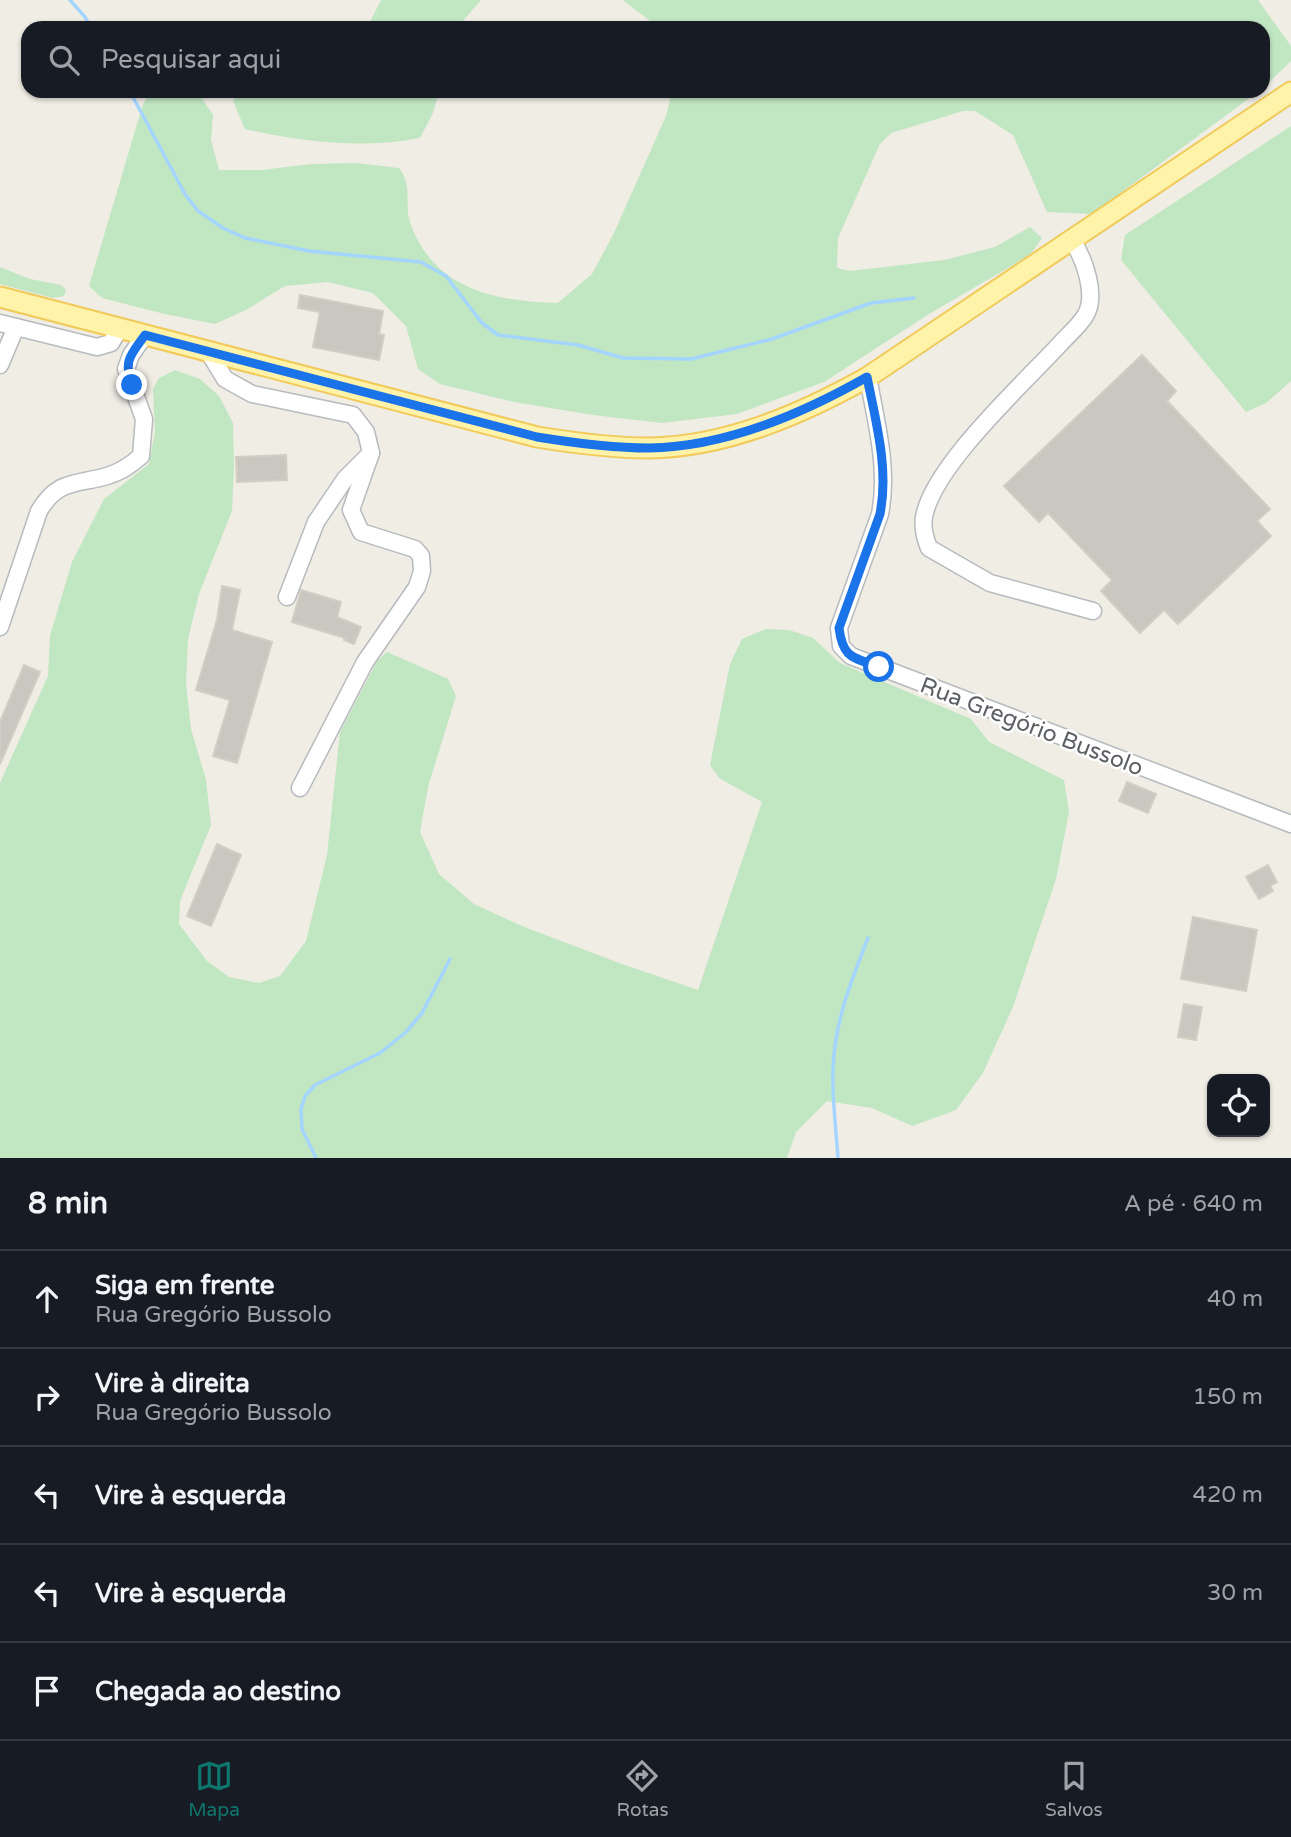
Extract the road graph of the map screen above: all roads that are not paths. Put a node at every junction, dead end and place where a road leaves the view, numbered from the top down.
1 (1291, 92) edge
2 (1072, 240) junction
3 (0, 297) edge
4 (8, 325) edge
5 (120, 328) junction
6 (145, 335) junction
7 (208, 351) junction
8 (0, 365) edge
9 (867, 377) junction
10 (371, 453) junction
11 (287, 597) dead end
12 (1093, 611) dead end
13 (0, 627) edge
14 (300, 788) dead end
15 (1291, 824) edge

1 - 2 main road
2 - 9 main road
2 - 12 street
3 - 5 main road
4 - 5 street
4 - 8 street
5 - 6 main road
6 - 7 main road
6 - 13 street
7 - 9 main road
7 - 10 street
9 - 15 street, Rua Gregório Bussolo
10 - 11 street
10 - 14 street

